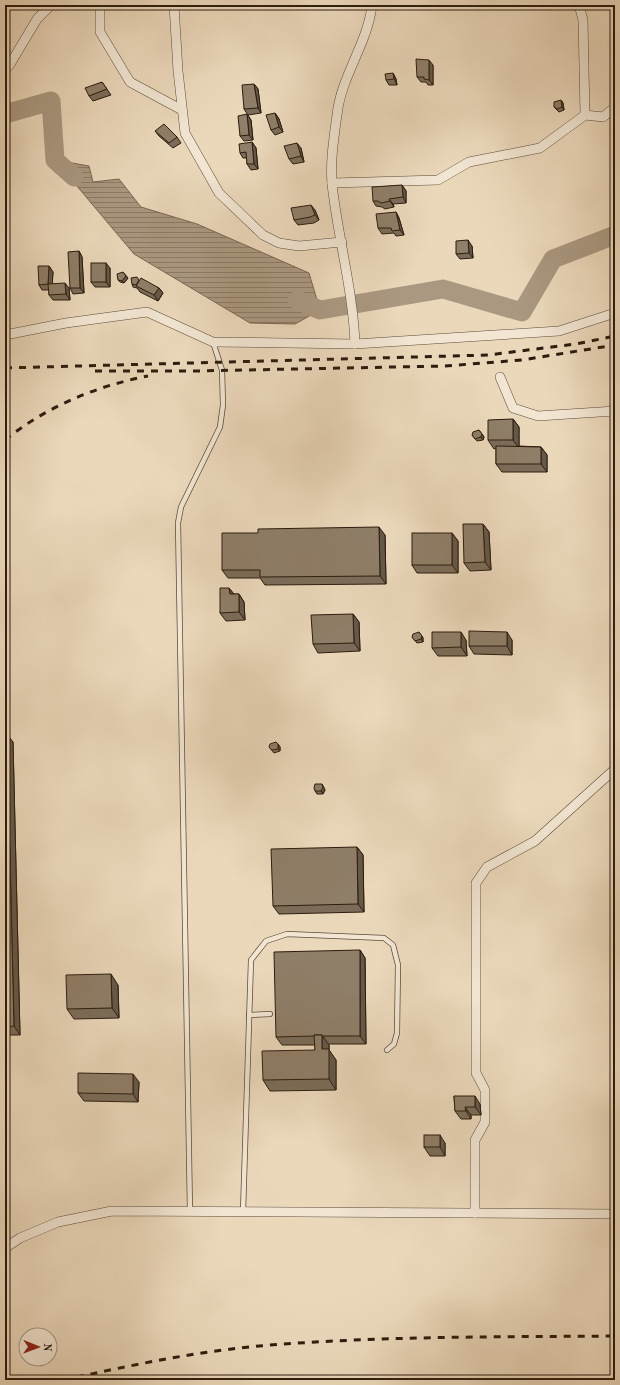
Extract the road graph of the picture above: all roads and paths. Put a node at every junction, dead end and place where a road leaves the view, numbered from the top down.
1 (51, 5) edge
2 (100, 5) edge
3 (174, 5) edge
4 (372, 5) edge
5 (579, 5) edge
6 (5, 66) edge
7 (615, 107) edge
8 (182, 110) junction
9 (586, 115) junction
10 (332, 183) junction
11 (342, 242) junction
12 (615, 313) edge
13 (5, 335) edge
14 (213, 342) junction
15 (355, 344) junction
16 (500, 377) dead end
17 (615, 411) edge
18 (615, 769) edge
19 (270, 1014) dead end
20 (249, 1015) junction
21 (387, 1050) dead end
22 (190, 1211) junction
23 (243, 1212) junction
24 (475, 1213) junction
25 (615, 1214) edge
26 (5, 1248) edge

1 - 6 street
2 - 8 street
3 - 8 street
4 - 10 street
5 - 9 street
7 - 9 street
8 - 11 street
9 - 10 street
10 - 11 street
11 - 15 street
12 - 15 street
13 - 14 street
14 - 15 street
14 - 22 lane
16 - 17 street
18 - 24 street
19 - 20 lane
20 - 21 lane
20 - 23 lane
22 - 23 street
22 - 26 street
23 - 24 street
24 - 25 street

